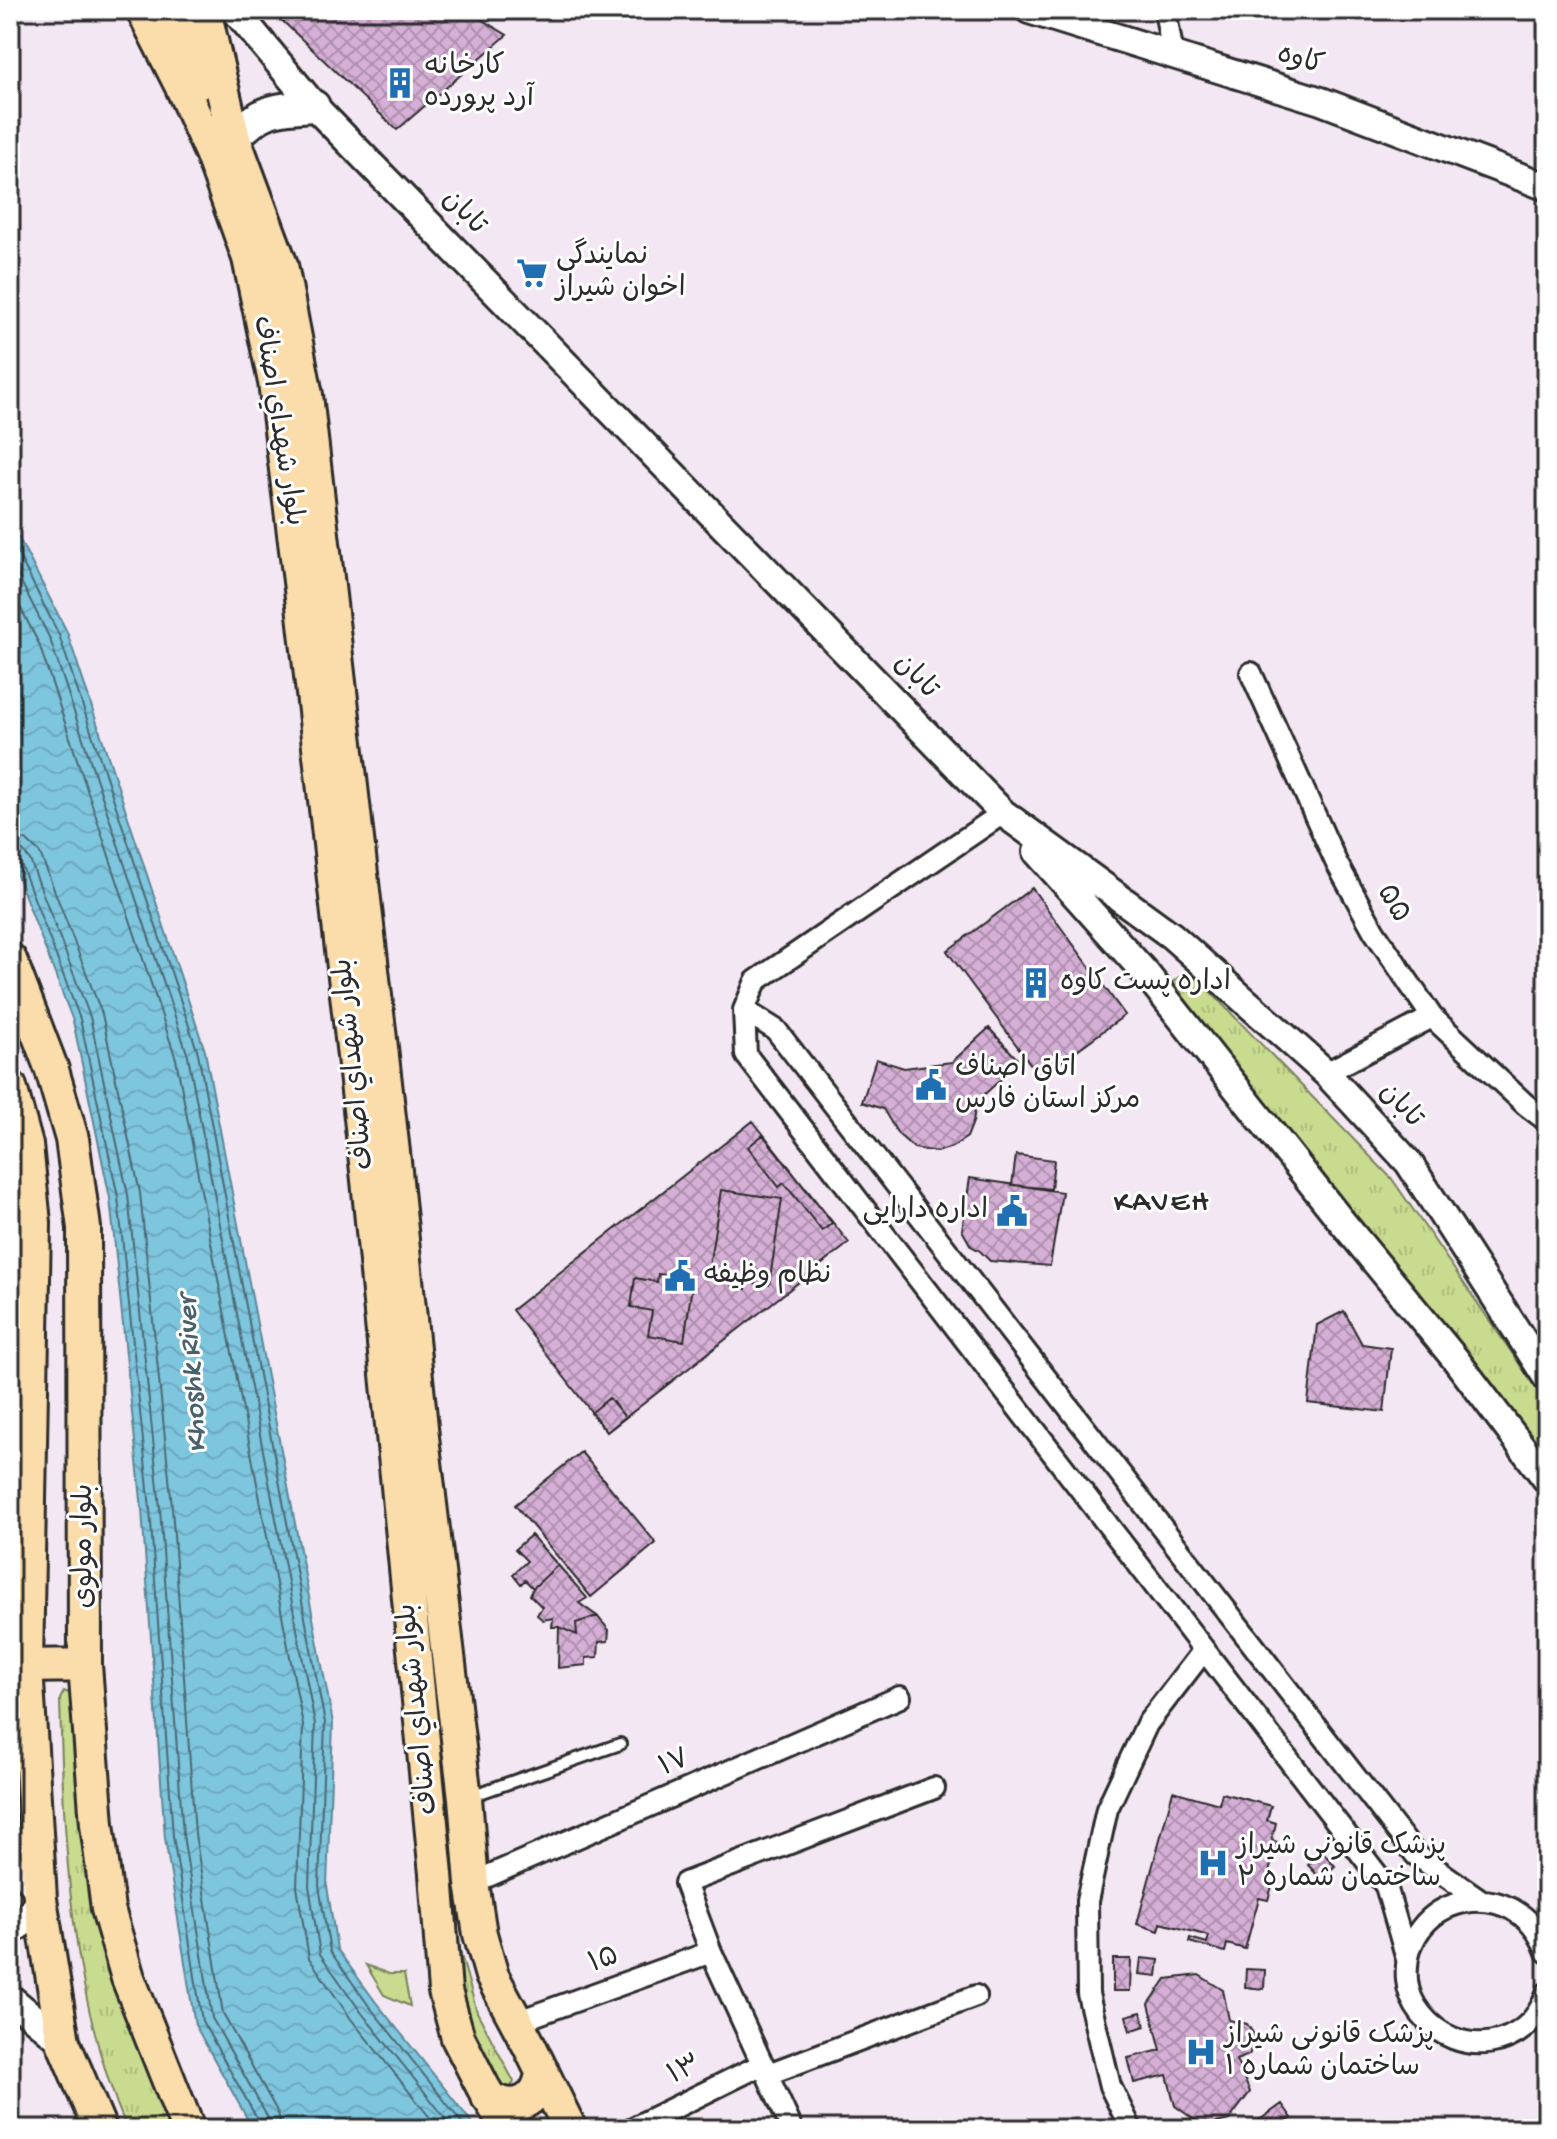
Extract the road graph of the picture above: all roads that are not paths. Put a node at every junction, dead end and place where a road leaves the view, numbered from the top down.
1 (143, 10) edge
2 (173, 10) edge
3 (204, 10) edge
4 (235, 10) edge
5 (1029, 10) edge
6 (1165, 10) edge
7 (1173, 55) junction
8 (314, 106) junction
9 (223, 147) junction
10 (1547, 187) edge
11 (1251, 673) dead end
12 (1003, 813) junction
13 (10, 960) edge
14 (744, 1010) junction
15 (1432, 1017) junction
16 (1326, 1073) junction
17 (10, 1087) edge
18 (1547, 1121) edge
19 (1547, 1378) edge
20 (1547, 1480) edge
21 (19, 1534) edge
22 (1204, 1650) junction
23 (85, 1665) junction
24 (26, 1666) junction
25 (900, 1697) dead end
26 (620, 1744) dead end
27 (934, 1788) dead end
28 (465, 1798) junction
29 (10, 1859) edge
30 (472, 1883) junction
31 (40, 1899) junction
32 (1479, 1899) junction
33 (10, 1932) edge
34 (1547, 1951) edge
35 (711, 1952) junction
36 (1407, 1959) junction
37 (1547, 1993) edge
38 (976, 1996) dead end
39 (10, 1998) edge
40 (516, 2022) junction
41 (63, 2042) junction
42 (765, 2069) junction
43 (542, 2071) junction
44 (488, 2097) junction
45 (100, 2129) edge
46 (188, 2129) edge
47 (508, 2129) edge
48 (570, 2129) edge
49 (631, 2129) edge
50 (792, 2129) edge
51 (1131, 2129) edge

1 - 9 main road, بلوار شهداي اصناف
2 - 9 main road
3 - 9 main road, بلوار شهداي اصناف
4 - 8 street, تابان
5 - 7 street, کاوه
6 - 7 street
7 - 10 street, کاوه
8 - 9 main road
8 - 12 street, تابان
9 - 28 main road, بلوار شهداي اصناف
9 - 44 main road, بلوار شهداي اصناف
11 - 15 street, ۵۵
12 - 14 street
12 - 16 street, تابان
12 - 20 street
13 - 23 main road, بلوار مولوی
14 - 22 street
14 - 32 street
15 - 16 street
15 - 18 street, ۵۵
16 - 19 street, تابان
17 - 21 main road, بلوار مولوی
21 - 24 main road, بلوار مولوی
22 - 36 street
22 - 51 street
23 - 24 main road
23 - 46 main road, بلوار مولوی
24 - 31 main road, بلوار مولوی
25 - 30 street, ۱۷
26 - 28 lane
27 - 35 street
28 - 30 main road, بلوار شهداي اصناف
29 - 31 street
30 - 40 main road, بلوار شهداي اصناف
31 - 33 street
31 - 41 main road, بلوار مولوی
32 - 34 street
32 - 36 street
35 - 40 street, ۱۵
35 - 42 street
36 - 37 street
38 - 42 street, ۱۳
39 - 41 street
40 - 43 main road, بلوار شهداي اصناف
41 - 45 main road, بلوار مولوی
42 - 49 street, ۱۳
42 - 50 street
43 - 44 main road
43 - 48 main road, بلوار شهداي اصناف
44 - 47 main road, بلوار شهداي اصناف

